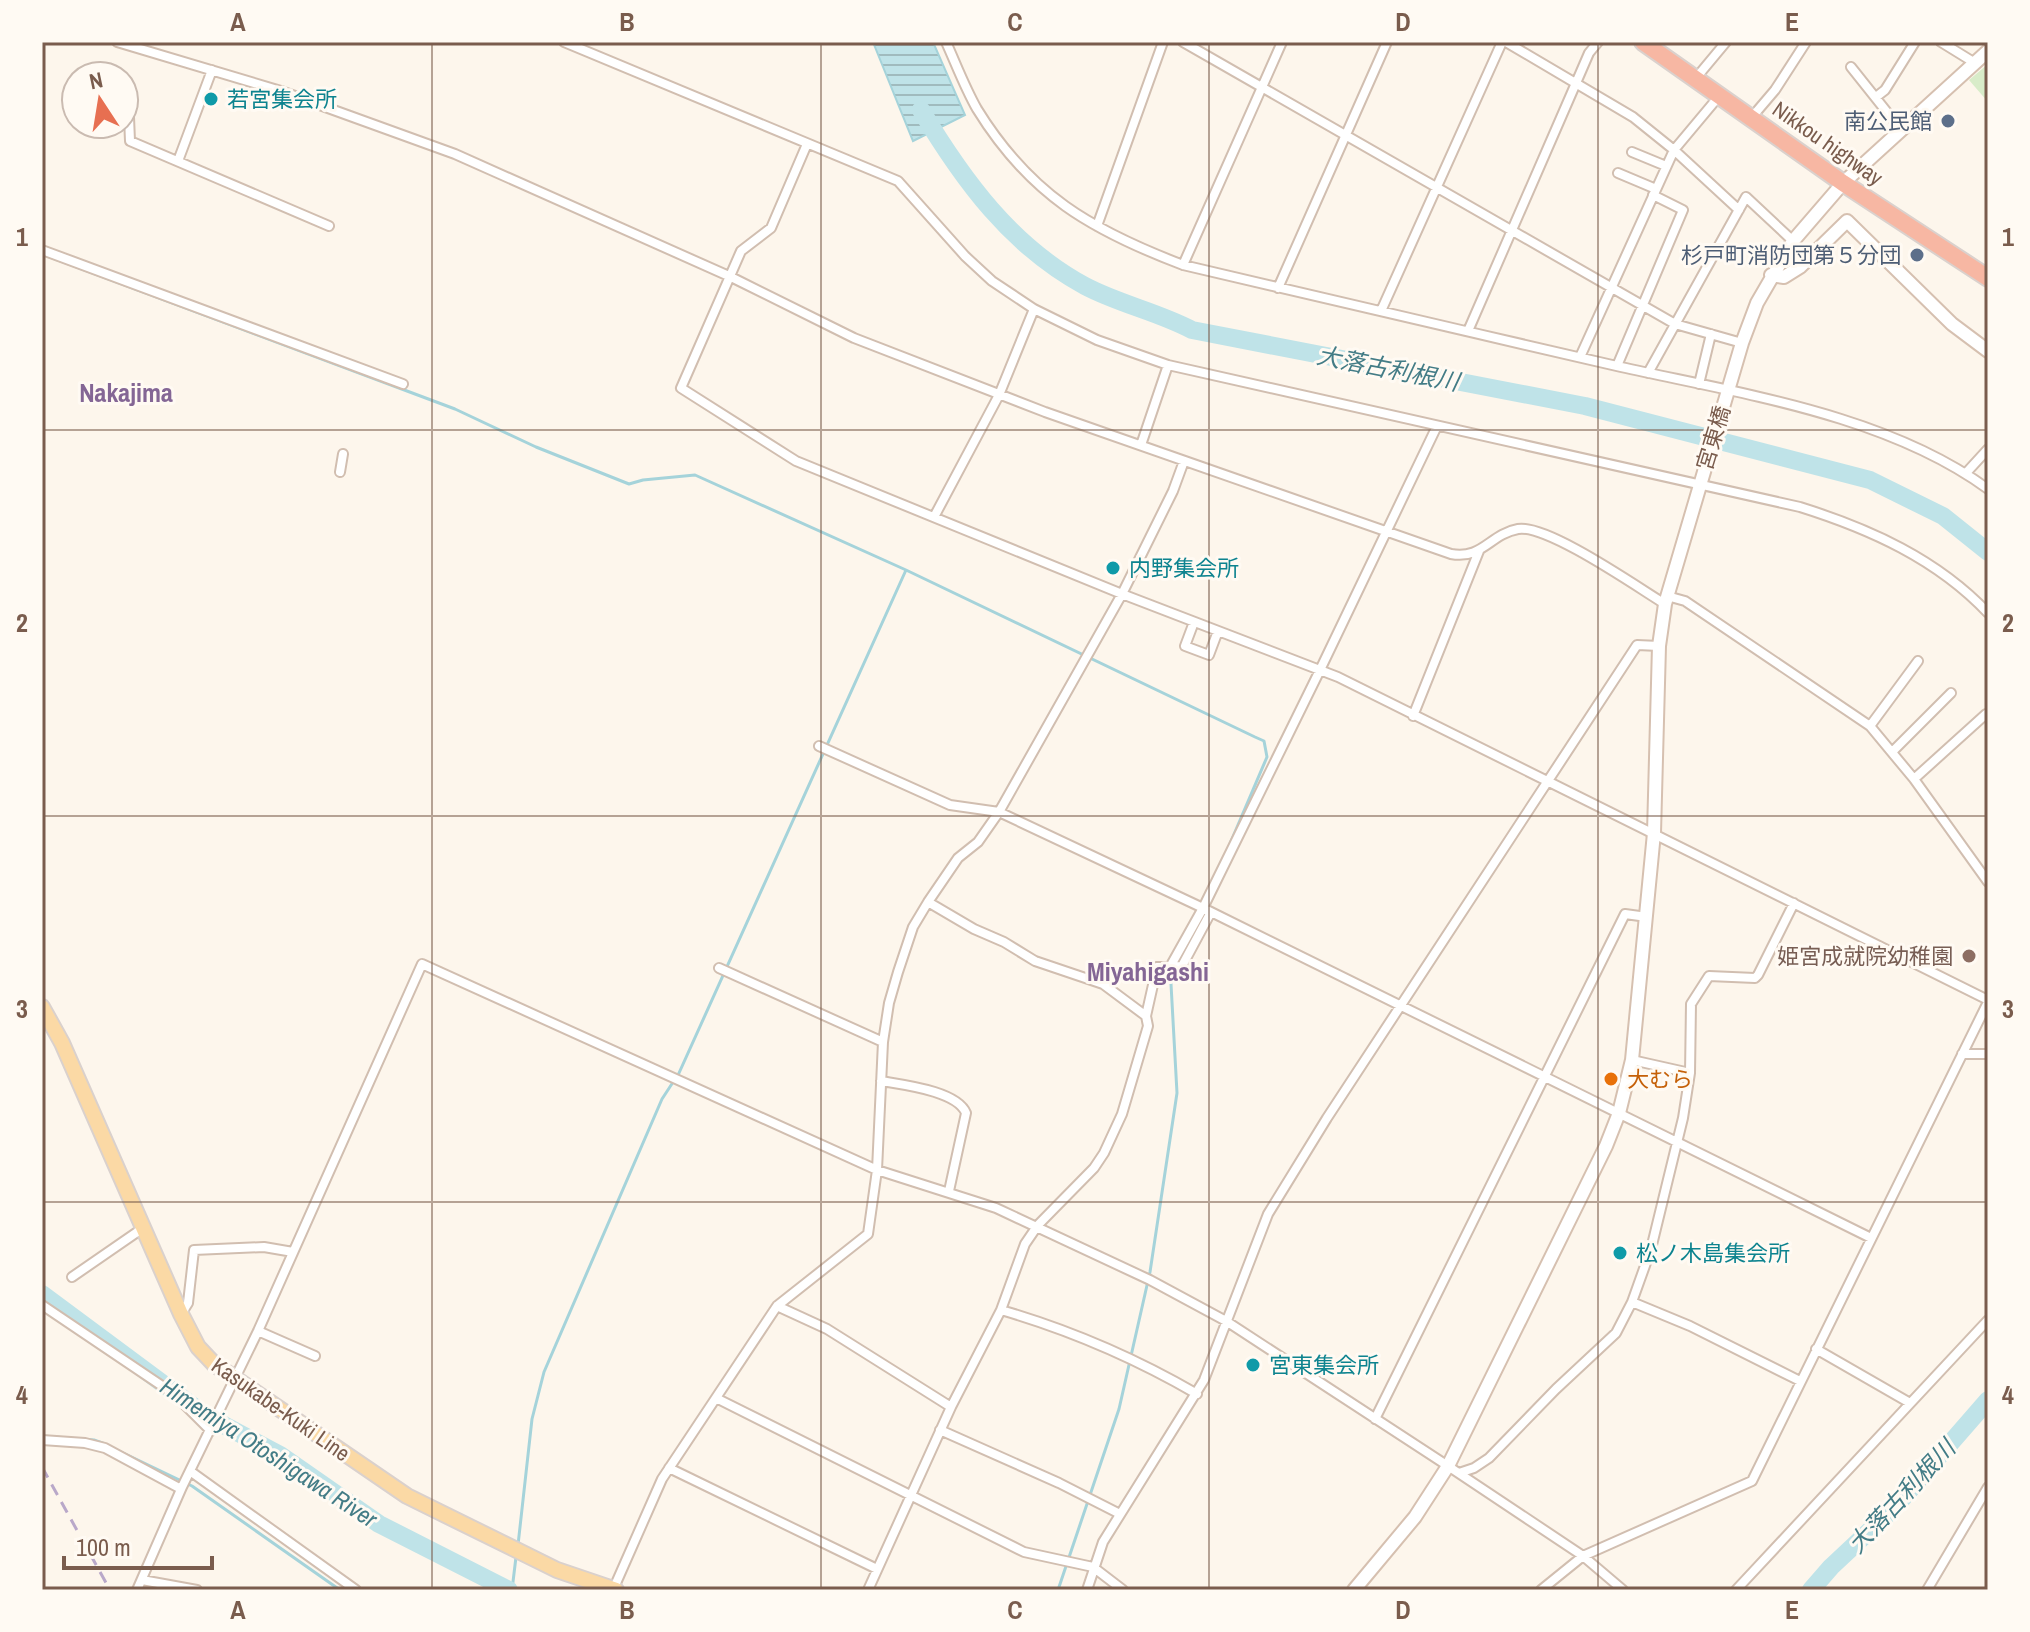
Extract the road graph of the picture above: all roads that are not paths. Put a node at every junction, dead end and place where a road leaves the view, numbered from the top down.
1 (117, 42) edge
2 (564, 42) edge
3 (946, 42) edge
4 (1163, 42) edge
5 (1183, 42) edge
6 (1282, 42) edge
7 (1387, 42) edge
8 (1504, 42) edge
9 (1598, 42) edge
10 (1643, 42) edge
11 (1726, 42) edge
12 (1806, 42) edge
13 (1915, 42) edge
14 (1941, 42) edge
15 (1988, 51) edge
16 (1975, 63) junction
17 (1851, 67) dead end
18 (212, 70) junction
19 (1695, 79) junction
20 (1576, 83) junction
21 (1262, 88) junction
22 (1720, 95) junction
23 (1876, 97) junction
24 (1752, 117) junction
25 (1902, 131) junction
26 (1346, 136) junction
27 (130, 140) edge
28 (807, 144) junction
29 (1674, 150) junction
30 (1632, 152) dead end
31 (178, 161) junction
32 (1666, 166) junction
33 (1618, 173) dead end
34 (1843, 183) junction
35 (1436, 187) junction
36 (1654, 192) junction
37 (1739, 210) junction
38 (329, 226) dead end
39 (1097, 226) junction
40 (1511, 231) junction
41 (1793, 241) junction
42 (42, 250) edge
43 (1183, 265) junction
44 (1771, 275) junction
45 (731, 277) junction
46 (1988, 278) edge
47 (1278, 288) junction
48 (1611, 288) junction
49 (1643, 306) junction
50 (1034, 309) junction
51 (1381, 311) junction
52 (1675, 324) junction
53 (1468, 331) junction
54 (1711, 334) junction
55 (1742, 343) junction
56 (1988, 351) edge
57 (1580, 357) junction
58 (1168, 365) junction
59 (1617, 366) junction
60 (1648, 373) junction
61 (403, 384) dead end
62 (1699, 384) junction
63 (1727, 391) junction
64 (999, 395) junction
65 (1437, 426) junction
66 (1141, 445) junction
67 (1988, 449) edge
68 (343, 454) dead end
69 (1184, 461) junction
70 (340, 472) dead end
71 (1966, 473) junction
72 (1699, 486) junction
73 (1988, 489) edge
74 (934, 517) junction
75 (1388, 532) junction
76 (1479, 551) junction
77 (1122, 594) junction
78 (1666, 600) junction
79 (1988, 613) edge
80 (1194, 622) junction
81 (1218, 631) junction
82 (1659, 646) junction
83 (1918, 661) dead end
84 (1320, 670) junction
85 (1951, 693) dead end
86 (1986, 714) dead end
87 (1413, 716) junction
88 (1870, 726) junction
89 (819, 746) dead end
90 (1893, 751) junction
91 (1914, 779) junction
92 (1548, 782) junction
93 (999, 812) junction
94 (1654, 833) junction
95 (1988, 882) edge
96 (928, 902) junction
97 (1794, 903) junction
98 (1207, 910) junction
99 (1647, 917) junction
100 (719, 968) dead end
101 (1988, 1001) edge
102 (1401, 1006) junction
103 (42, 1007) edge
104 (1146, 1016) junction
105 (883, 1042) junction
106 (1962, 1054) junction
107 (1988, 1054) edge
108 (1632, 1060) junction
109 (1690, 1073) junction
110 (1545, 1077) junction
111 (881, 1081) junction
112 (1619, 1113) junction
113 (1677, 1142) junction
114 (877, 1170) junction
115 (949, 1191) junction
116 (1038, 1225) junction
117 (143, 1228) junction
118 (1871, 1238) junction
119 (293, 1252) junction
120 (72, 1277) dead end
121 (1632, 1302) junction
122 (42, 1305) edge
123 (777, 1306) junction
124 (1001, 1310) junction
125 (181, 1314) junction
126 (1988, 1320) edge
127 (1226, 1321) junction
128 (258, 1331) junction
129 (1816, 1349) junction
130 (315, 1356) dead end
131 (234, 1381) junction
132 (1800, 1381) junction
133 (1197, 1394) junction
134 (716, 1398) junction
135 (1910, 1403) junction
136 (951, 1407) junction
137 (1375, 1419) junction
138 (212, 1429) junction
139 (940, 1430) junction
140 (42, 1440) edge
141 (669, 1468) junction
142 (1453, 1470) junction
143 (189, 1473) junction
144 (1988, 1487) edge
145 (182, 1488) junction
146 (912, 1494) junction
147 (1985, 1499) edge
148 (1120, 1514) junction
149 (1583, 1556) junction
150 (1093, 1567) junction
151 (877, 1569) junction
152 (142, 1580) junction
153 (180, 1588) edge
154 (137, 1590) edge
155 (197, 1590) edge
156 (356, 1590) edge
157 (614, 1590) edge
158 (868, 1590) edge
159 (1087, 1590) edge
160 (1123, 1590) edge
161 (1354, 1590) edge
162 (1541, 1590) edge
163 (1623, 1590) edge
164 (1736, 1590) edge
165 (1927, 1590) edge

1 - 18 street
2 - 28 street
3 - 39 street
4 - 39 street
5 - 21 street
6 - 21 street
7 - 26 street
8 - 20 street
8 - 35 street
9 - 20 street
10 - 19 highway, Nikkou highway
11 - 19 street
12 - 24 street
13 - 23 street
14 - 16 street
15 - 16 street, 宮東橋
16 - 25 street, 宮東橋
17 - 23 street
18 - 31 street
18 - 45 street
19 - 22 highway, Nikkou highway
20 - 29 street
20 - 40 street
21 - 26 street
21 - 43 street
22 - 24 highway, Nikkou highway
22 - 29 street
23 - 25 street
24 - 34 highway, Nikkou highway
25 - 34 street, 宮東橋
26 - 35 street
26 - 47 street
27 - 31 street
28 - 45 street
28 - 50 street
29 - 32 street
29 - 37 street
30 - 32 street
31 - 38 street
32 - 36 street
33 - 36 street
34 - 41 street, 宮東橋
34 - 46 highway, Nikkou highway
35 - 40 street
35 - 51 street
36 - 48 street
36 - 49 street
37 - 41 street
37 - 52 street
39 - 43 street
40 - 48 street
40 - 53 street
41 - 44 street, 宮東橋
42 - 61 street
43 - 47 street
44 - 55 street, 宮東橋
44 - 56 street
45 - 64 street
45 - 74 street
47 - 51 street
48 - 49 street
48 - 57 street
49 - 52 street
49 - 59 street
50 - 58 street
50 - 64 street
51 - 53 street
52 - 54 street
52 - 60 street
53 - 57 street
54 - 55 street
54 - 62 street
55 - 63 street, 宮東橋
57 - 59 street
58 - 65 street
58 - 66 street
59 - 60 street
60 - 62 street
62 - 63 street
63 - 71 street
63 - 72 street, 宮東橋
64 - 66 street
64 - 74 street
65 - 72 street
65 - 75 street
66 - 69 street
67 - 71 street
68 - 70 street
69 - 75 street
69 - 77 street
71 - 73 street
72 - 78 street, 宮東橋
72 - 79 street
74 - 77 street
75 - 76 street
75 - 84 street
76 - 78 street
76 - 87 street
77 - 80 street
77 - 93 street
78 - 82 street, 宮東橋
78 - 88 street
80 - 81 street
80 - 81 street
81 - 84 street
82 - 92 street
82 - 94 street, 宮東橋
83 - 88 street
84 - 87 street
84 - 98 street
85 - 90 street
86 - 91 street
87 - 92 street
88 - 90 street
89 - 93 street
90 - 91 street
91 - 95 street
92 - 94 street
92 - 102 street
93 - 96 street
93 - 98 street
94 - 97 street
94 - 99 street, 宮東橋
96 - 104 street
96 - 105 street
97 - 101 street
97 - 109 street
98 - 102 street
98 - 104 street
99 - 108 street, 宮東橋
99 - 110 street
100 - 105 street
101 - 106 street
102 - 110 street
102 - 127 street
103 - 117 main road, Kasukabe-Kuki Line
104 - 116 street
105 - 111 street
106 - 107 street
106 - 118 street
108 - 109 street
108 - 112 street, 宮東橋
109 - 113 street
110 - 112 street
110 - 137 street
111 - 114 street
111 - 115 street
112 - 113 street
112 - 142 street, 宮東橋
113 - 118 street
113 - 121 street
114 - 115 street
114 - 119 street
114 - 123 street
115 - 116 street
116 - 124 street
116 - 127 street
117 - 120 street
117 - 125 main road, Kasukabe-Kuki Line
118 - 129 street
119 - 125 street
119 - 128 street
121 - 132 street
121 - 142 street
122 - 138 street
123 - 134 street
123 - 136 street
124 - 133 street
124 - 136 street
125 - 131 main road, Kasukabe-Kuki Line
126 - 135 street
127 - 133 street
127 - 137 street
128 - 130 street
128 - 131 street
129 - 132 street
129 - 135 street
131 - 138 street
131 - 157 main road, Kasukabe-Kuki Line
132 - 149 street
133 - 148 street
134 - 141 street
134 - 146 street
135 - 164 street
136 - 139 street
137 - 142 street
138 - 143 street
139 - 146 street
139 - 148 street
140 - 145 street
141 - 151 street
141 - 157 street
142 - 149 street
142 - 161 street, 宮東橋
143 - 145 street
143 - 156 street
144 - 147 street
145 - 152 street
146 - 150 street
146 - 151 street
147 - 165 street
148 - 150 street
149 - 162 street
149 - 163 street
150 - 159 street
150 - 160 street
151 - 158 street
152 - 153 street
152 - 154 street
153 - 155 street

